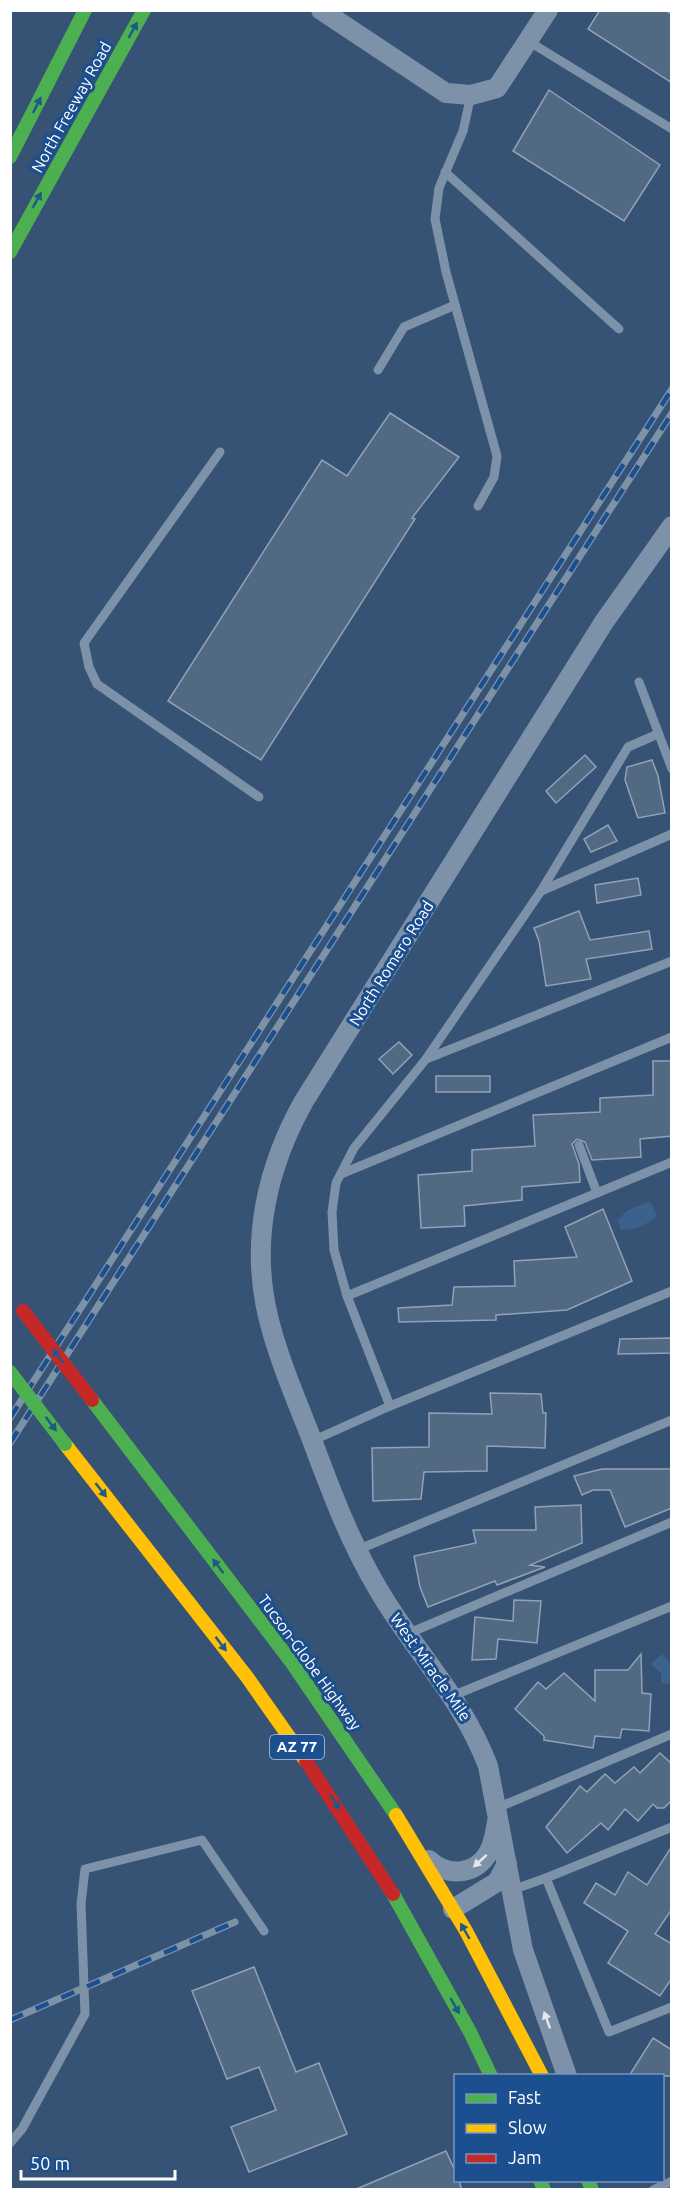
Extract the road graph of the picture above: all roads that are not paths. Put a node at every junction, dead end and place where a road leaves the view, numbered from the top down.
1 (85, 10) edge
2 (144, 10) edge
3 (321, 10) edge
4 (548, 10) edge
5 (528, 41) junction
6 (471, 95) junction
7 (672, 129) edge
8 (10, 157) edge
9 (445, 172) junction
10 (10, 252) edge
11 (455, 305) junction
12 (619, 329) dead end
13 (378, 370) dead end
14 (220, 452) dead end
15 (478, 506) dead end
16 (672, 526) edge
17 (639, 682) dead end
18 (658, 734) junction
19 (672, 769) edge
20 (259, 797) dead end
21 (672, 834) edge
22 (541, 891) junction
23 (672, 962) edge
24 (672, 1037) edge
25 (426, 1059) junction
26 (579, 1145) dead end
27 (672, 1162) edge
28 (341, 1174) junction
29 (597, 1192) junction
30 (672, 1291) edge
31 (347, 1296) junction
32 (20, 1307) dead end
33 (10, 1372) edge
34 (390, 1406) junction
35 (672, 1420) edge
36 (312, 1441) junction
37 (672, 1522) edge
38 (357, 1550) junction
39 (672, 1606) edge
40 (407, 1634) junction
41 (452, 1696) junction
42 (672, 1734) edge
43 (497, 1808) junction
44 (402, 1827) junction
45 (672, 1827) edge
46 (507, 1864) junction
47 (546, 1878) junction
48 (512, 1890) junction
49 (448, 1912) junction
50 (264, 1931) dead end
51 (433, 1941) dead end
52 (445, 1987) junction
53 (672, 2007) edge
54 (491, 2074) edge
55 (541, 2074) edge
56 (566, 2074) edge
57 (10, 2143) edge
58 (672, 2181) edge
59 (653, 2190) edge

8 -> 1 main road
10 -> 2 main road, North Freeway Road
3 - 6 street
4 - 5 street
5 - 6 street
5 - 7 lane
6 - 9 lane
9 - 11 lane
9 - 12 lane
11 - 13 lane
11 - 15 lane
14 - 20 lane
16 - 36 street, North Romero Road
17 - 18 lane
18 - 19 lane
18 - 22 lane
21 - 22 lane
22 - 25 lane
23 - 25 lane
24 - 28 lane
25 - 28 lane
26 - 29 lane
27 - 29 lane
28 - 31 lane
29 - 31 lane
30 - 34 lane
31 - 34 lane
44 -> 32 main road, Tucson-Globe Highway / AZ 77, bridge
33 -> 52 main road, AZ 77, bridge
34 - 36 lane
35 - 38 lane
36 - 38 street, West Miracle Mile
37 - 40 lane
38 - 40 street, West Miracle Mile
39 - 41 lane
40 - 41 street, West Miracle Mile
41 - 43 street, West Miracle Mile
42 - 43 lane
43 -> 44 street
43 - 46 street, West Miracle Mile
44 - 49 main road, Tucson-Globe Highway / AZ 77
45 - 47 lane
46 - 48 street, West Miracle Mile
46 - 49 street
47 - 48 lane
47 - 53 lane
56 -> 48 street, West Miracle Mile
55 -> 49 main road, Tucson-Globe Highway / AZ 77
50 - 57 lane
51 - 52 main road
52 -> 54 main road, AZ 77
58 - 59 lane

